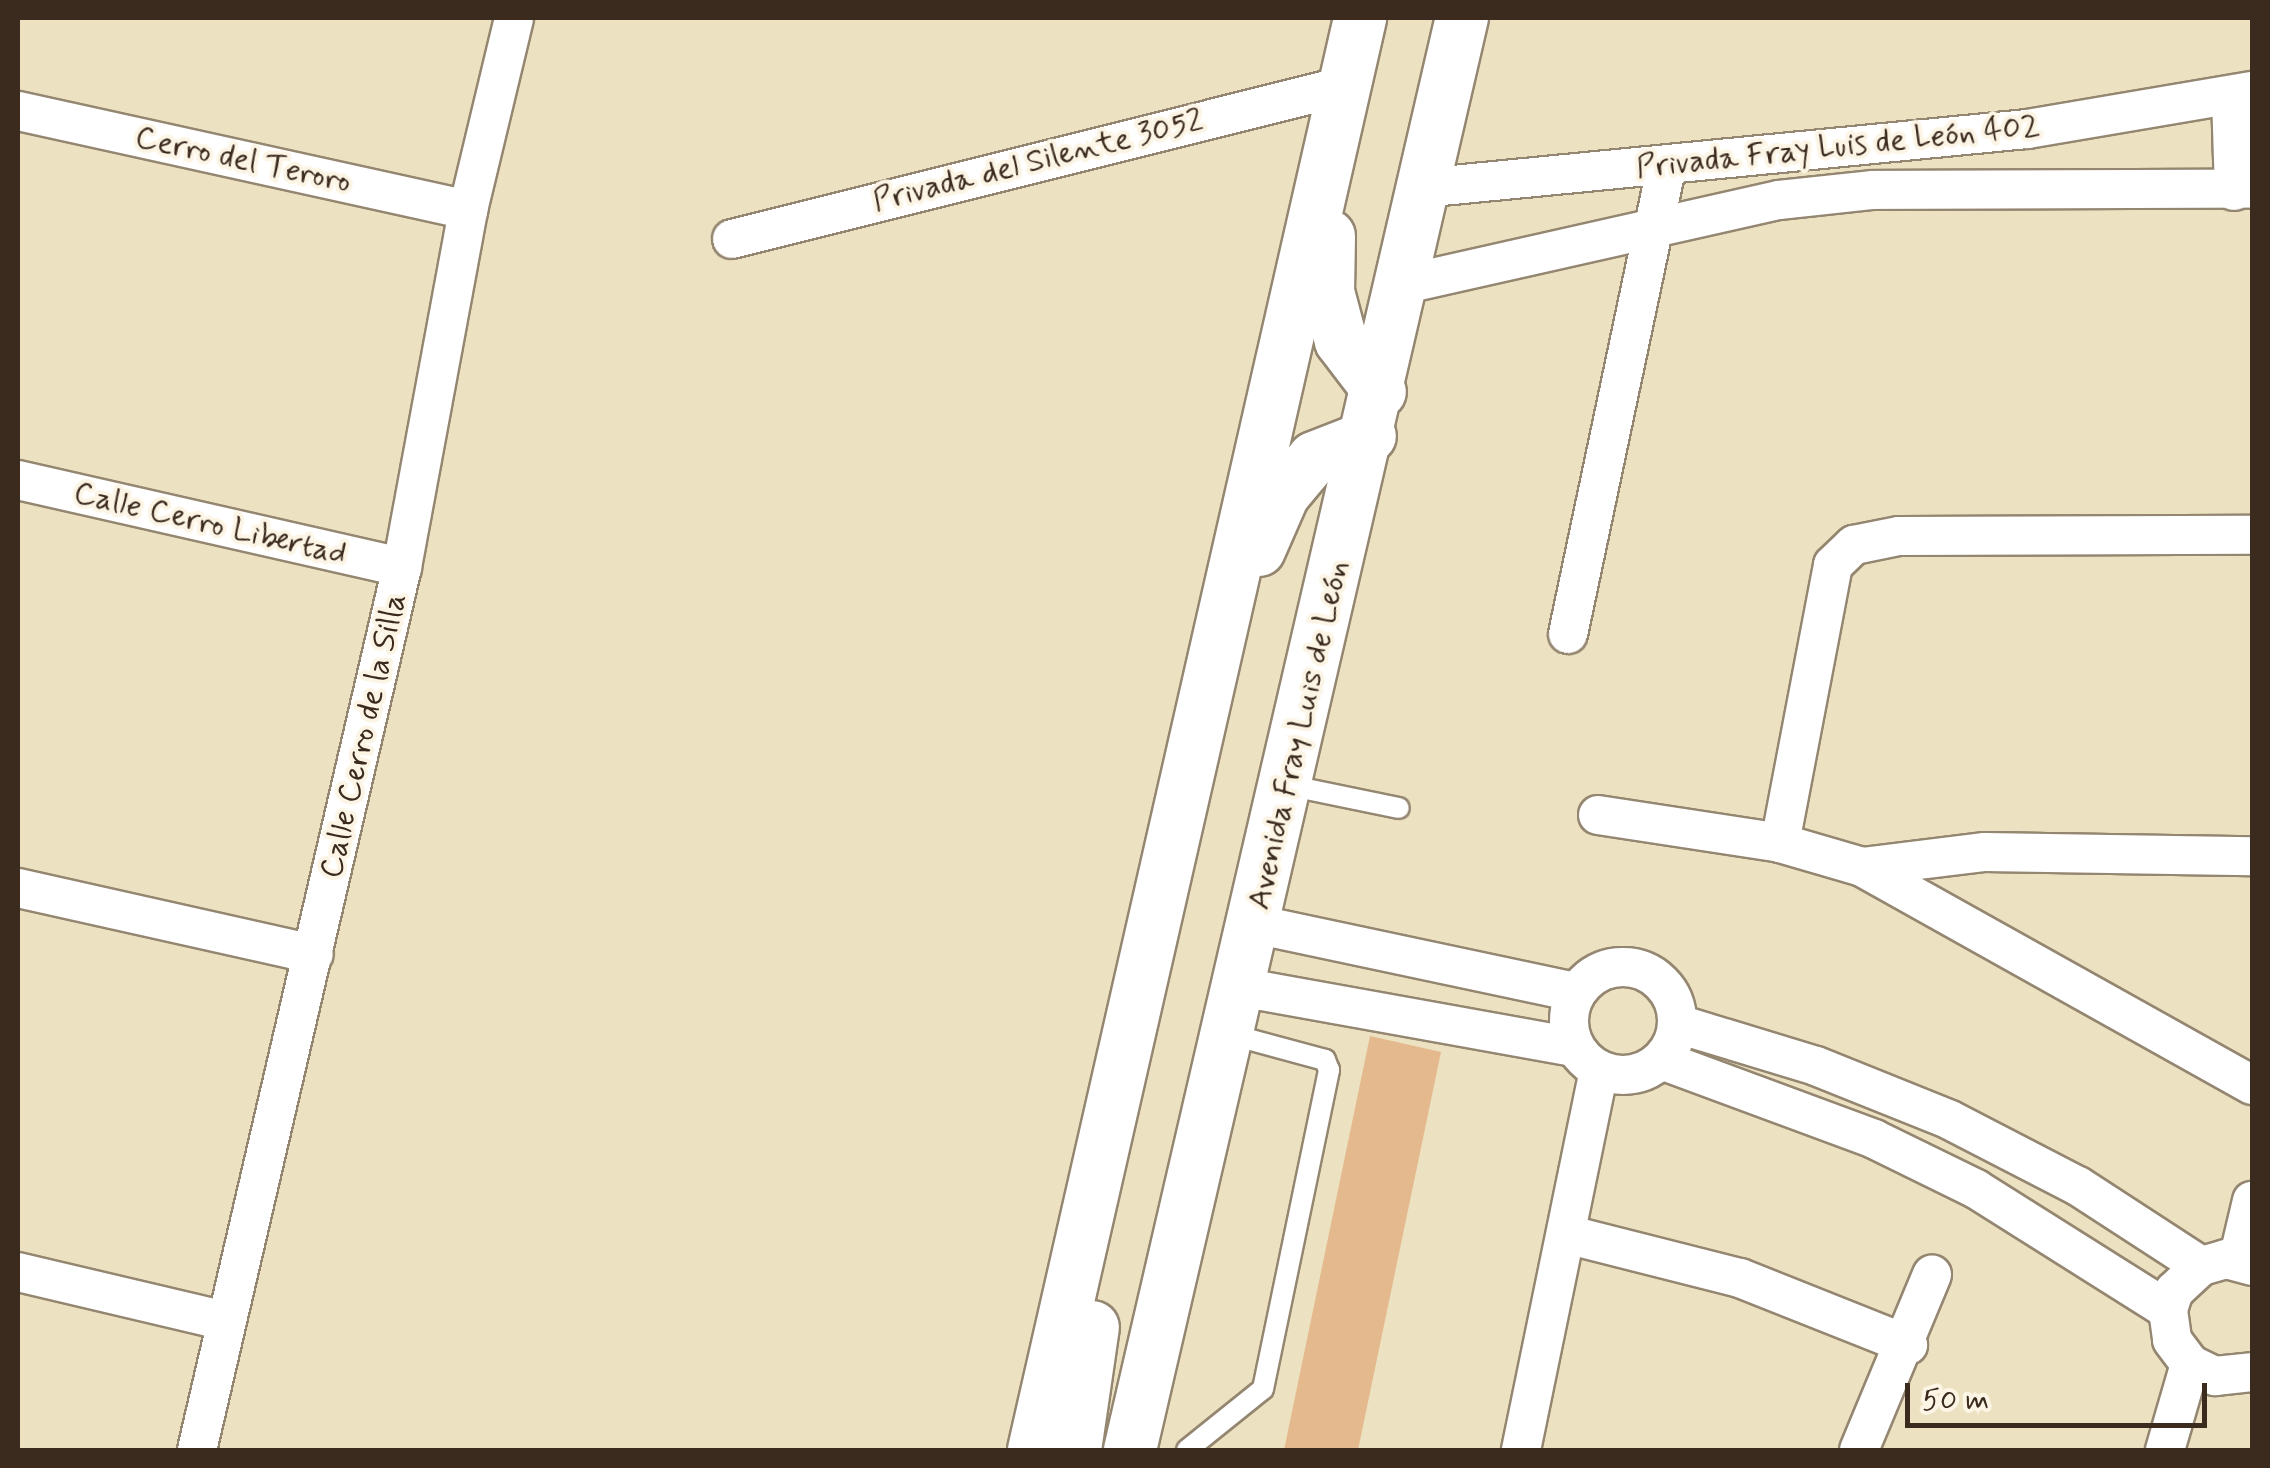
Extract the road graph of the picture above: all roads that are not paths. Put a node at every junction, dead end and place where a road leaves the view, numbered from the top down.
1 (514, 18) edge
2 (1360, 18) edge
3 (1462, 18) edge
4 (1344, 86) junction
5 (2242, 94) edge
6 (18, 111) edge
7 (1330, 145) junction
8 (1666, 166) junction
9 (1422, 188) junction
10 (2243, 190) edge
11 (468, 210) junction
12 (1656, 228) junction
13 (732, 239) dead end
14 (1401, 285) junction
15 (1375, 414) junction
16 (18, 480) edge
17 (2252, 535) edge
18 (402, 567) junction
19 (1568, 634) dead end
20 (1216, 651) junction
21 (1287, 785) junction
22 (1399, 808) dead end
23 (1598, 815) dead end
24 (1780, 844) junction
25 (2252, 856) edge
26 (1862, 868) junction
27 (18, 888) edge
28 (1254, 924) junction
29 (314, 954) junction
30 (1576, 992) junction
31 (1234, 1010) junction
32 (1678, 1024) junction
33 (1587, 1058) junction
34 (1661, 1060) junction
35 (2252, 1085) edge
36 (2252, 1201) edge
37 (1085, 1221) junction
38 (1566, 1234) junction
39 (2245, 1263) edge
40 (2200, 1266) junction
41 (18, 1272) edge
42 (1932, 1275) dead end
43 (2168, 1310) junction
44 (226, 1321) junction
45 (1908, 1344) junction
46 (2190, 1364) junction
47 (2252, 1372) edge
48 (197, 1450) edge
49 (1034, 1450) edge
50 (1074, 1450) edge
51 (1130, 1450) edge
52 (1187, 1450) edge
53 (1521, 1450) edge
54 (1859, 1450) edge
55 (2165, 1450) edge

1 - 11 street, Calle Cerro de la Silla
2 - 4 main road
3 - 9 main road, Avenida Fray Luis de León
4 - 7 main road
4 - 13 street, Privada del Silente 3052
5 - 8 street, Privada Fray Luis de León 402
5 - 10 street
6 - 11 street, Cerro del Teroro
7 - 15 main road
7 - 20 main road
8 - 9 street, Privada Fray Luis de León 402
8 - 12 street
9 - 14 main road, Avenida Fray Luis de León
10 - 12 street, Privada Fray Luis de León 402
11 - 18 street, Calle Cerro de la Silla
12 - 14 street, Privada Fray Luis de León 402
12 - 19 street
14 - 15 main road, Avenida Fray Luis de León
15 - 20 main road
15 - 21 main road, Avenida Fray Luis de León
16 - 18 street, Calle Cerro Libertad
17 - 24 street
18 - 29 street, Calle Cerro de la Silla
20 - 37 main road
21 - 22 lane
21 - 28 main road, Avenida Fray Luis de León
23 - 24 street
24 - 26 street
25 - 26 street
26 - 35 street
27 - 29 street
28 - 30 street
28 - 31 main road, Avenida Fray Luis de León
29 - 44 street, Calle Cerro de la Silla
30 - 32 street
30 - 33 street
31 - 33 street
31 - 51 main road, Avenida Fray Luis de León
31 - 52 lane
32 - 34 street
32 - 40 street
33 - 34 street
33 - 38 street
34 - 43 street
36 - 39 street
37 - 49 main road
37 - 50 main road
38 - 45 street
38 - 53 street
39 - 40 street
40 - 43 street
41 - 44 street
42 - 45 street
43 - 46 street
44 - 48 street, Calle Cerro de la Silla
45 - 54 street
46 - 47 street
46 - 55 street

